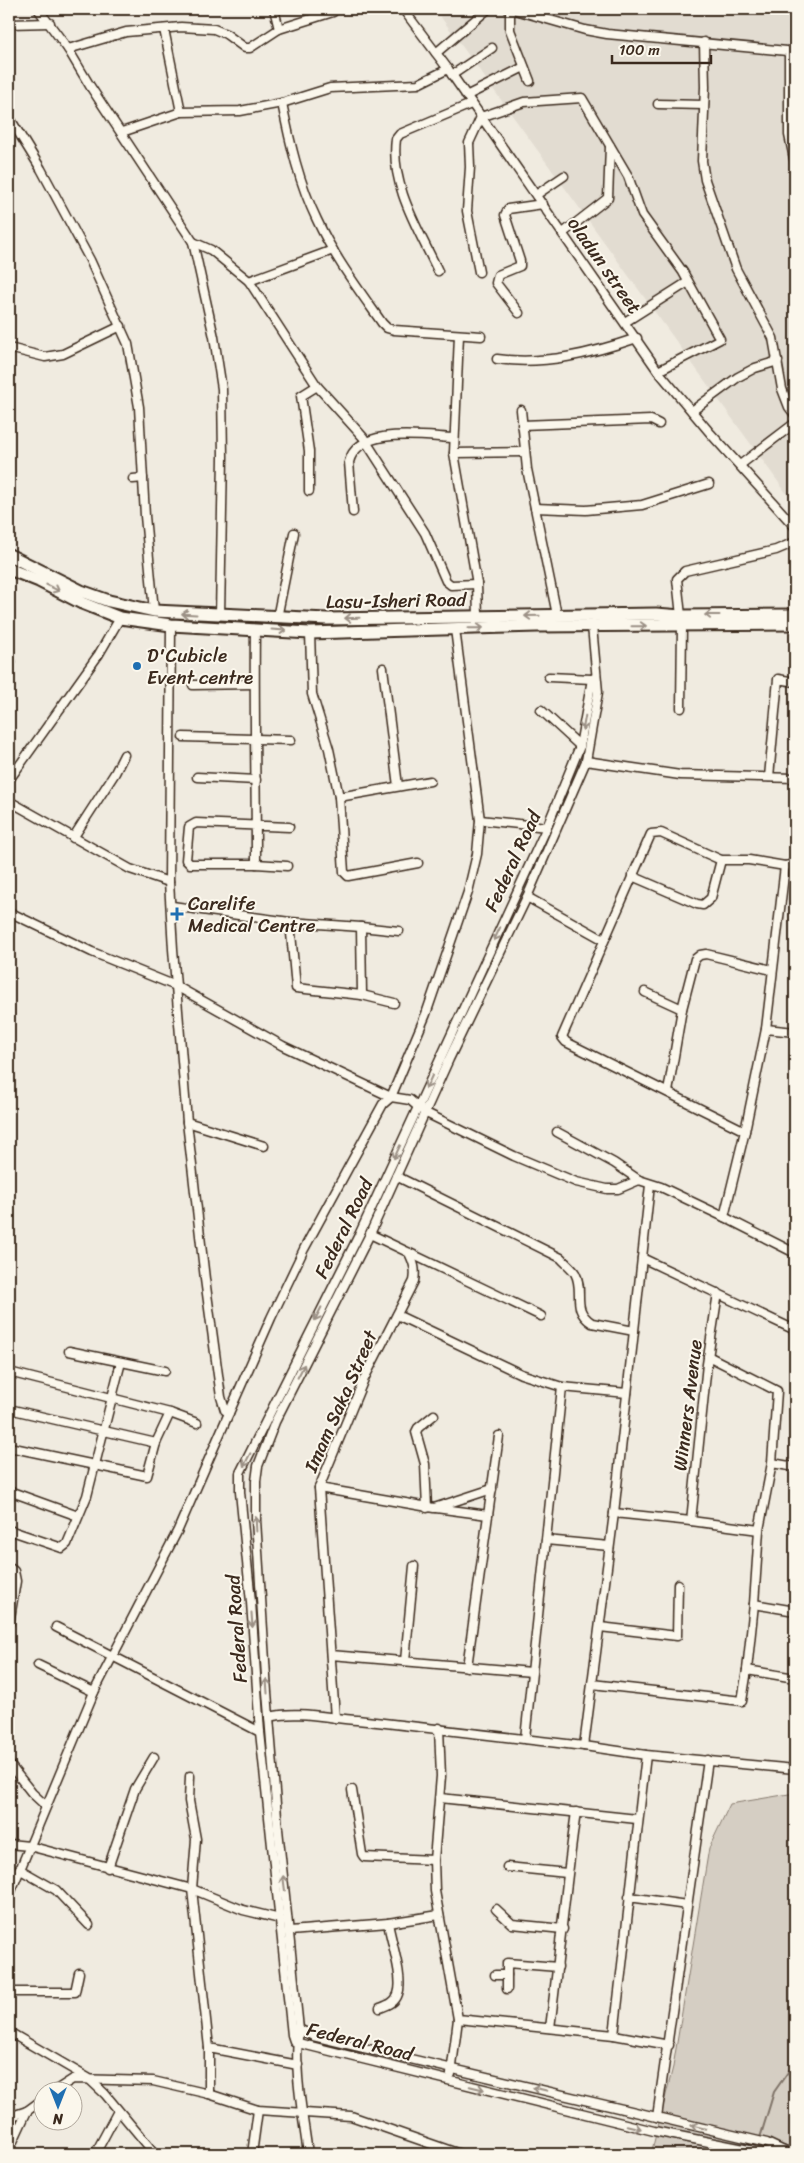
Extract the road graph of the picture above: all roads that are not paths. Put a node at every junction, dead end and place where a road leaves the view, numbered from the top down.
1 (38, 9) edge
2 (274, 9) edge
3 (403, 9) edge
4 (488, 9) edge
5 (511, 9) edge
6 (332, 12) dead end
7 (50, 23) junction
8 (9, 24) edge
9 (164, 29) junction
10 (279, 29) junction
11 (704, 42) junction
12 (492, 48) dead end
13 (68, 49) junction
14 (436, 53) junction
15 (524, 67) junction
16 (450, 72) junction
17 (530, 81) dead end
18 (466, 96) junction
19 (282, 103) junction
20 (472, 104) junction
21 (658, 104) dead end
22 (704, 105) junction
23 (182, 112) junction
24 (9, 117) edge
25 (481, 117) junction
26 (122, 132) junction
27 (610, 144) junction
28 (795, 163) edge
29 (564, 176) dead end
30 (536, 195) junction
31 (543, 204) junction
32 (563, 233) junction
33 (193, 242) junction
34 (333, 250) junction
35 (438, 271) dead end
36 (479, 272) dead end
37 (249, 281) junction
38 (688, 282) junction
39 (519, 314) dead end
40 (626, 322) junction
41 (121, 326) junction
42 (459, 335) junction
43 (481, 336) dead end
44 (637, 338) junction
45 (9, 348) edge
46 (497, 359) dead end
47 (778, 361) junction
48 (658, 370) junction
49 (317, 386) junction
50 (521, 410) dead end
51 (692, 411) junction
52 (795, 416) edge
53 (795, 423) edge
54 (659, 424) dead end
55 (522, 425) junction
56 (454, 438) junction
57 (365, 442) junction
58 (525, 452) junction
59 (454, 453) junction
60 (740, 465) junction
61 (143, 478) junction
62 (132, 479) dead end
63 (709, 484) dead end
64 (310, 491) dead end
65 (535, 508) junction
66 (353, 512) dead end
67 (795, 527) edge
68 (294, 533) dead end
69 (795, 542) edge
70 (9, 555) edge
71 (9, 569) edge
72 (478, 584) junction
73 (154, 611) junction
74 (220, 615) junction
75 (557, 615) junction
76 (795, 615) edge
77 (478, 616) junction
78 (378, 617) junction
79 (120, 618) junction
80 (277, 618) junction
81 (681, 620) junction
82 (795, 624) edge
83 (171, 625) junction
84 (592, 626) junction
85 (255, 629) junction
86 (455, 629) junction
87 (378, 631) junction
88 (310, 633) junction
89 (383, 668) dead end
90 (549, 677) dead end
91 (594, 678) junction
92 (795, 682) edge
93 (254, 684) junction
94 (193, 685) dead end
95 (681, 708) dead end
96 (541, 710) dead end
97 (183, 737) dead end
98 (255, 739) junction
99 (291, 740) dead end
100 (580, 746) junction
101 (124, 756) dead end
102 (586, 761) junction
103 (197, 777) dead end
104 (769, 777) junction
105 (795, 778) edge
106 (9, 780) edge
107 (256, 780) junction
108 (430, 781) dead end
109 (398, 786) junction
110 (339, 797) junction
111 (9, 800) edge
112 (480, 820) junction
113 (256, 826) junction
114 (547, 826) junction
115 (289, 827) dead end
116 (73, 838) junction
117 (721, 860) junction
118 (418, 863) dead end
119 (256, 864) junction
120 (795, 864) edge
121 (287, 866) dead end
122 (784, 866) junction
123 (632, 876) junction
124 (169, 882) junction
125 (527, 897) junction
126 (172, 906) junction
127 (9, 912) edge
128 (290, 922) junction
129 (361, 926) junction
130 (399, 931) dead end
131 (604, 940) junction
132 (772, 970) junction
133 (176, 986) junction
134 (645, 992) dead end
135 (362, 995) junction
136 (394, 1003) dead end
137 (682, 1009) junction
138 (766, 1029) junction
139 (795, 1032) edge
140 (668, 1092) junction
141 (391, 1097) junction
142 (421, 1110) junction
143 (187, 1122) junction
144 (745, 1131) junction
145 (557, 1132) dead end
146 (264, 1146) dead end
147 (396, 1176) junction
148 (639, 1180) junction
149 (650, 1185) junction
150 (724, 1217) junction
151 (370, 1234) junction
152 (409, 1253) junction
153 (795, 1254) edge
154 (642, 1258) junction
155 (718, 1293) junction
156 (397, 1314) junction
157 (541, 1316) dead end
158 (795, 1330) edge
159 (634, 1331) junction
160 (69, 1351) dead end
161 (708, 1356) junction
162 (121, 1362) junction
163 (165, 1371) dead end
164 (9, 1372) edge
165 (562, 1387) junction
166 (627, 1393) junction
167 (112, 1398) junction
168 (9, 1409) edge
169 (170, 1413) junction
170 (230, 1413) junction
171 (434, 1415) dead end
172 (196, 1423) dead end
173 (103, 1432) junction
174 (499, 1436) dead end
175 (156, 1444) junction
176 (9, 1447) edge
177 (772, 1463) junction
178 (94, 1465) junction
179 (795, 1467) edge
180 (319, 1488) junction
181 (492, 1489) junction
182 (9, 1491) edge
183 (431, 1508) junction
184 (614, 1513) junction
185 (488, 1515) junction
186 (78, 1516) junction
187 (691, 1521) junction
188 (9, 1530) edge
189 (759, 1530) junction
190 (546, 1540) junction
191 (609, 1546) junction
192 (414, 1566) dead end
193 (9, 1567) edge
194 (260, 1574) junction
195 (248, 1576) junction
196 (678, 1584) dead end
197 (754, 1604) junction
198 (795, 1611) edge
199 (9, 1624) edge
200 (56, 1627) dead end
201 (600, 1627) junction
202 (331, 1654) junction
203 (112, 1655) junction
204 (404, 1661) junction
205 (38, 1665) dead end
206 (467, 1667) junction
207 (747, 1670) junction
208 (532, 1672) junction
209 (795, 1678) edge
210 (592, 1684) junction
211 (94, 1692) junction
212 (269, 1717) junction
213 (335, 1718) junction
214 (440, 1728) junction
215 (260, 1732) junction
216 (525, 1739) junction
217 (584, 1746) junction
218 (646, 1755) junction
219 (154, 1757) dead end
220 (708, 1760) junction
221 (9, 1764) edge
222 (795, 1769) edge
223 (190, 1776) dead end
224 (352, 1790) dead end
225 (440, 1798) junction
226 (46, 1806) junction
227 (576, 1812) junction
228 (638, 1819) junction
229 (9, 1844) edge
230 (28, 1846) junction
231 (434, 1860) junction
232 (506, 1866) dead end
233 (108, 1868) junction
234 (19, 1869) junction
235 (567, 1873) junction
236 (192, 1889) junction
237 (9, 1896) edge
238 (628, 1896) junction
239 (687, 1905) junction
240 (496, 1909) dead end
241 (440, 1915) junction
242 (280, 1919) junction
243 (388, 1924) junction
244 (89, 1925) dead end
245 (562, 1929) junction
246 (290, 1931) junction
247 (558, 1967) junction
248 (79, 1973) dead end
249 (494, 1975) dead end
250 (507, 1975) junction
251 (507, 1989) dead end
252 (9, 1992) edge
253 (380, 2008) dead end
254 (458, 2019) junction
255 (550, 2028) junction
256 (299, 2029) junction
257 (10, 2034) edge
258 (614, 2035) junction
259 (297, 2042) junction
260 (669, 2045) junction
261 (209, 2048) junction
262 (298, 2065) junction
263 (452, 2070) junction
264 (88, 2078) junction
265 (71, 2080) edge
266 (450, 2081) junction
267 (209, 2094) junction
268 (32, 2107) edge
269 (118, 2110) junction
270 (258, 2110) junction
271 (27, 2111) junction
272 (303, 2113) junction
273 (9, 2117) edge
274 (657, 2117) junction
275 (9, 2150) edge
276 (784, 2151) junction
277 (95, 2154) edge
278 (155, 2154) edge
279 (252, 2154) edge
280 (308, 2154) edge
281 (460, 2154) edge
282 (794, 2154) edge

1 - 7 street
2 - 10 street
3 - 14 street, oladun street
4 - 14 street
5 - 11 street
5 - 15 street
6 - 10 street
7 - 8 street
7 - 13 street
9 - 10 street
9 - 13 street
9 - 23 street
11 - 22 street
11 - 28 street
12 - 16 street
13 - 26 street
14 - 16 street, oladun street
15 - 17 street
15 - 18 street
16 - 18 street, oladun street
16 - 19 street
18 - 20 street, oladun street
19 - 23 street
19 - 34 street
20 - 25 street, oladun street
20 - 35 street
21 - 22 street
22 - 47 street
23 - 26 street
24 - 41 street
25 - 27 street
25 - 30 street, oladun street
25 - 36 street
26 - 33 street
27 - 32 street
27 - 38 street
29 - 30 street
30 - 31 street, oladun street
31 - 32 street, oladun street
31 - 39 street
32 - 40 street, oladun street
33 - 37 street
33 - 74 street
34 - 37 street
34 - 42 street
37 - 49 street
38 - 40 street
38 - 48 street
40 - 44 street, oladun street
41 - 45 street
41 - 61 street
42 - 43 street
42 - 56 street
44 - 46 street
44 - 48 street, oladun street
47 - 51 street
47 - 52 street
48 - 51 street, oladun street
49 - 57 street
49 - 64 street
50 - 55 street
51 - 60 street, oladun street
53 - 60 street
54 - 55 street
55 - 58 street
56 - 57 street
56 - 59 street
57 - 66 street
57 - 72 street
58 - 59 street
58 - 65 street
59 - 72 street
60 - 67 street, oladun street
61 - 62 street
61 - 73 street
63 - 65 street
65 - 75 street
68 - 80 street
69 - 81 street
70 - 73 main road, Lasu-Isheri Road
71 -> 79 main road, Lasu-Isheri Road
72 - 77 street
74 -> 73 main road, Lasu-Isheri Road
74 - 80 main road, Lasu-Isheri Road
75 -> 77 main road, Lasu-Isheri Road
75 - 81 main road, Lasu-Isheri Road
76 -> 81 main road, Lasu-Isheri Road
77 - 78 main road, Lasu-Isheri Road
78 -> 80 main road, Lasu-Isheri Road
78 - 87 main road
79 - 83 main road, Lasu-Isheri Road
79 - 106 street
81 - 82 main road, Lasu-Isheri Road
84 -> 81 main road, Lasu-Isheri Road
81 - 95 street
83 - 85 main road, Lasu-Isheri Road
83 - 124 street
86 -> 84 main road, Lasu-Isheri Road
84 - 91 street
85 -> 88 main road, Lasu-Isheri Road
85 - 93 street
86 - 87 main road, Lasu-Isheri Road
86 - 112 street
87 - 88 main road, Lasu-Isheri Road
88 - 110 street
89 - 109 street
90 - 91 street
91 -> 100 street, Federal Road
91 - 102 street, Federal Road
92 - 104 street
93 - 94 street
93 - 98 street
96 - 100 street
97 - 98 street
98 - 99 street
98 - 107 street
100 - 114 street, Federal Road
101 - 116 street
102 - 104 street
102 - 125 street, Federal Road
103 - 107 street
104 - 105 street
107 - 113 street
108 - 109 street
109 - 110 street
110 - 118 street
111 - 116 street
112 - 114 street
112 - 141 street
113 - 115 street
113 - 119 street
113 - 119 street
114 -> 142 street, Federal Road
116 - 124 street
117 - 122 street
117 - 123 street
117 - 123 street
119 - 121 street
120 - 122 street
122 - 132 street
123 - 131 street
124 - 126 street
125 - 131 street
125 - 142 street, Federal Road
126 - 128 street
126 - 133 street
127 - 133 street
128 - 129 street
128 - 135 street
129 - 130 street
129 - 135 street
131 - 140 street
132 - 137 street
132 - 138 street
133 - 141 street
133 - 143 street
134 - 137 street
135 - 136 street
137 - 140 street
138 - 139 street
138 - 144 street
140 - 144 street
141 - 142 street
141 - 170 street
142 - 147 street, Federal Road
142 - 148 street
142 -> 195 street, Federal Road
143 - 146 street
143 - 170 street
144 - 150 street
145 - 148 street
147 - 151 street, Federal Road
147 - 159 street
148 - 149 street
149 - 150 street
149 - 154 street
150 - 153 street
151 - 152 street
194 -> 151 street, Federal Road
152 - 156 street, Imam Saka Street
152 - 157 street
154 - 155 street
154 - 159 street
155 - 158 street
155 - 161 street, Winners Avenue
156 - 165 street
156 - 180 street, Imam Saka Street
159 - 166 street
160 - 162 street
161 - 177 street
161 - 187 street, Winners Avenue
162 - 163 street
162 - 167 street
164 - 167 street
165 - 166 street
165 - 190 street
166 - 184 street
167 - 169 street
167 - 173 street
168 - 173 street
169 - 172 street
169 - 175 street
170 - 203 street
171 - 183 street
173 - 175 street
173 - 178 street
174 - 181 street
175 - 178 street
176 - 178 street
177 - 179 street
177 - 189 street
178 - 186 street
180 - 183 street
180 - 202 street, Imam Saka Street
181 - 183 street
181 - 185 street
182 - 186 street
183 - 185 street
184 - 187 street
184 - 191 street
185 - 206 street
186 - 188 street
187 - 189 street
189 - 197 street
190 - 191 street
190 - 208 street
191 - 201 street
192 - 204 street
193 - 199 street
194 - 195 street
212 -> 194 street, Federal Road
195 -> 215 street, Federal Road
196 - 201 street
197 - 198 street
197 - 207 street
200 - 203 street
201 - 210 street
202 - 204 street
202 - 213 street, Imam Saka Street
203 - 211 street
203 - 215 street
204 - 206 street
205 - 211 street
206 - 208 street
207 - 209 street
207 - 210 street
208 - 216 street
210 - 217 street
211 - 226 street
212 - 213 street
246 -> 212 street, Federal Road
213 - 214 street
214 - 216 street
214 - 225 street
215 - 242 street, Federal Road
216 - 217 street
217 - 218 street
218 - 220 street
218 - 228 street
219 - 233 street
220 - 222 street
220 - 239 street
221 - 226 street
223 - 236 street
224 - 231 street
225 - 227 street
225 - 231 street
226 - 230 street
227 - 228 street
227 - 235 street
228 - 238 street
229 - 230 street
230 - 233 street
230 - 234 street
231 - 241 street
232 - 235 street
233 - 236 street
234 - 237 street
234 - 244 street
235 - 245 street
236 - 242 street
236 - 261 street
238 - 239 street
238 - 258 street
239 - 260 street
240 - 245 street
241 - 243 street
241 - 254 street
242 - 259 street, Federal Road
243 - 246 street
243 - 253 street
245 - 247 street
246 - 256 street, Federal Road
247 - 250 street
247 - 255 street
248 - 252 street
249 - 250 street
250 - 251 street
254 - 255 street
254 - 263 street
255 - 258 street
256 - 259 street
256 - 263 street, Federal Road
257 - 264 street
258 - 260 street
259 - 262 street
259 - 266 street, Federal Road
260 - 274 street
261 - 262 street
261 - 267 street
262 - 272 street
263 - 266 street
274 -> 263 street, Federal Road
264 - 265 street
264 - 267 street
264 - 269 street
266 -> 276 street, Federal Road
267 - 270 street
268 - 271 street
269 - 277 street
269 - 278 street
270 - 272 street
270 - 279 street
271 - 273 street
271 - 275 street
272 - 280 street
272 - 281 street
276 -> 274 street, Federal Road
276 - 282 street

